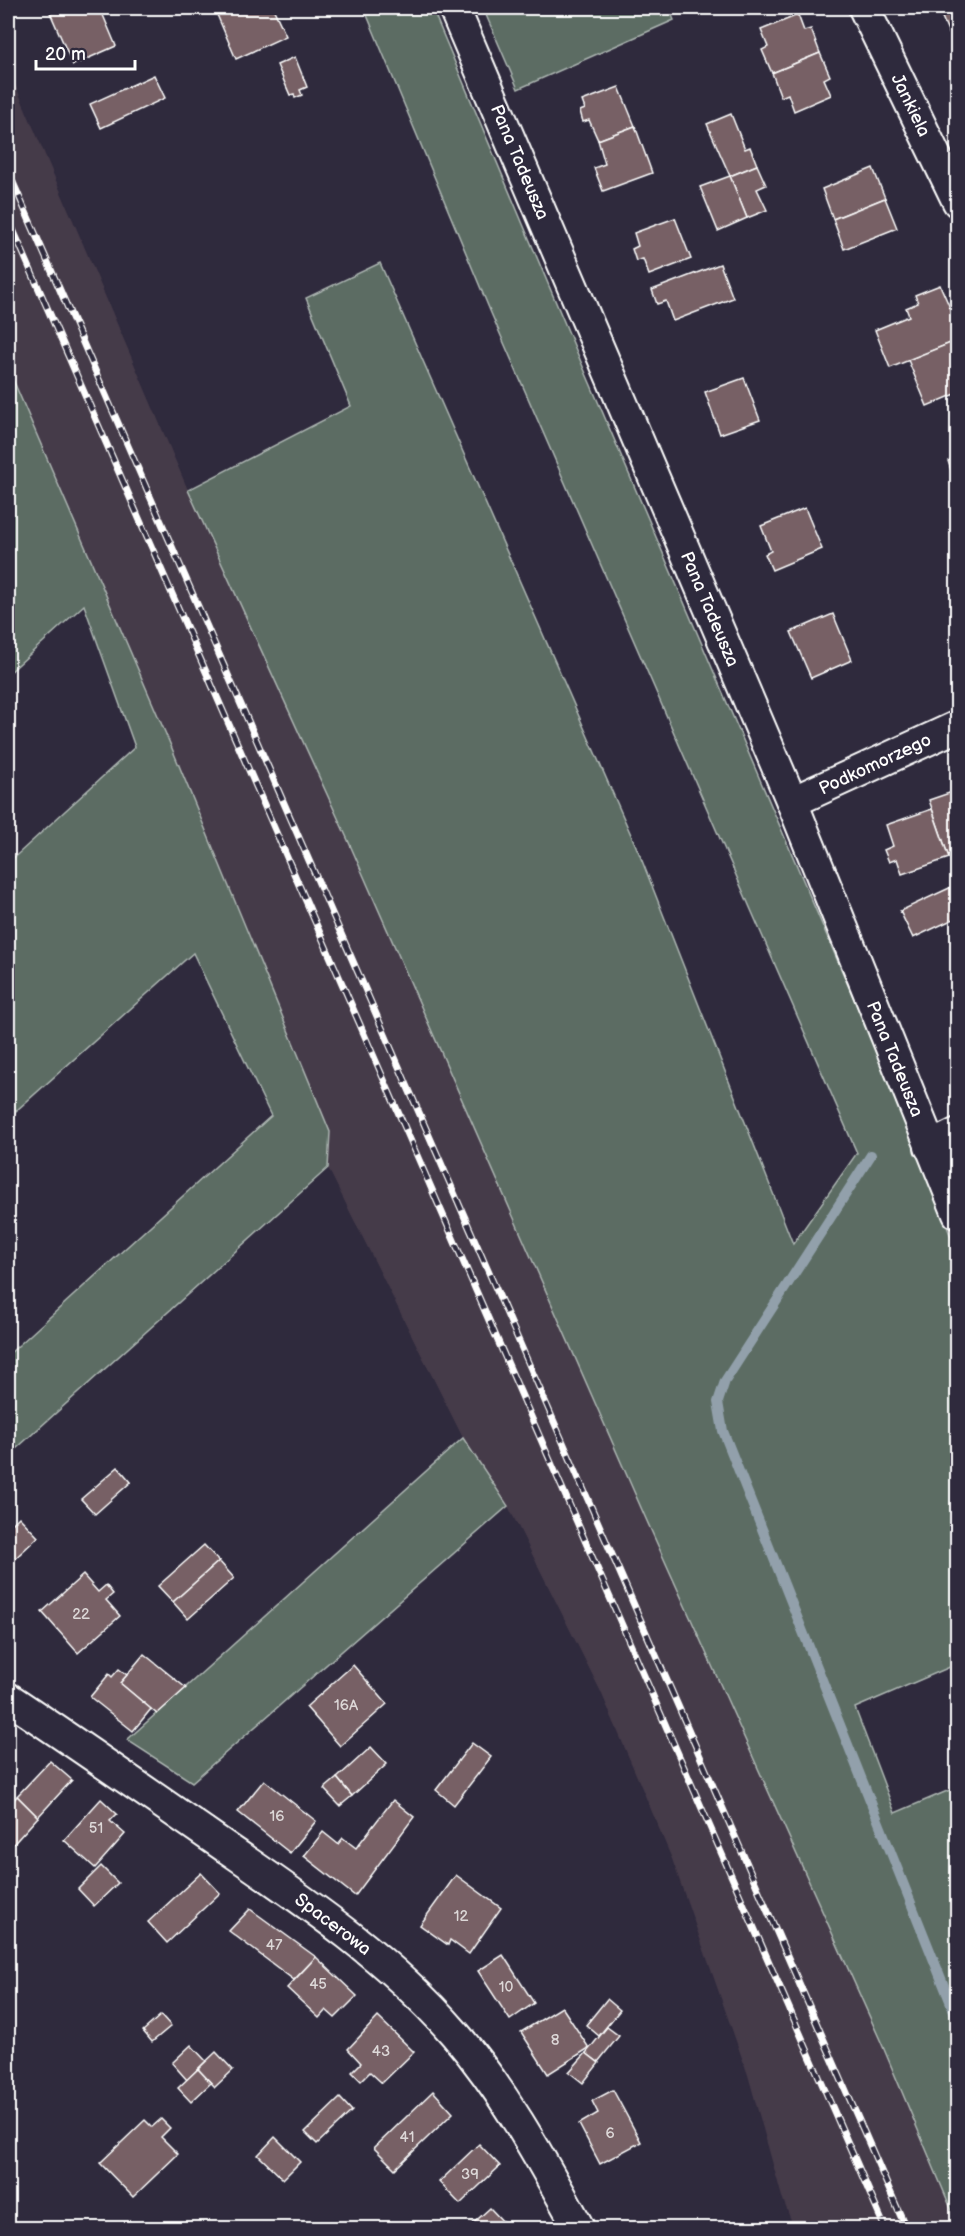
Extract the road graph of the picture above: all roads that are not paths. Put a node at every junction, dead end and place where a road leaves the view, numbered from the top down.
1 (454, 8) edge
2 (864, 8) edge
3 (957, 202) edge
4 (957, 726) edge
5 (792, 802) junction
6 (957, 1133) edge
7 (930, 1147) junction
8 (957, 1214) edge
9 (8, 1698) edge
10 (579, 2229) edge

1 - 5 street, Pana Tadeusza
2 - 3 street, Jankiela
4 - 5 street, Podkomorzego
5 - 7 street, Pana Tadeusza
6 - 7 street
7 - 8 street, Pana Tadeusza
9 - 10 street, Spacerowa

